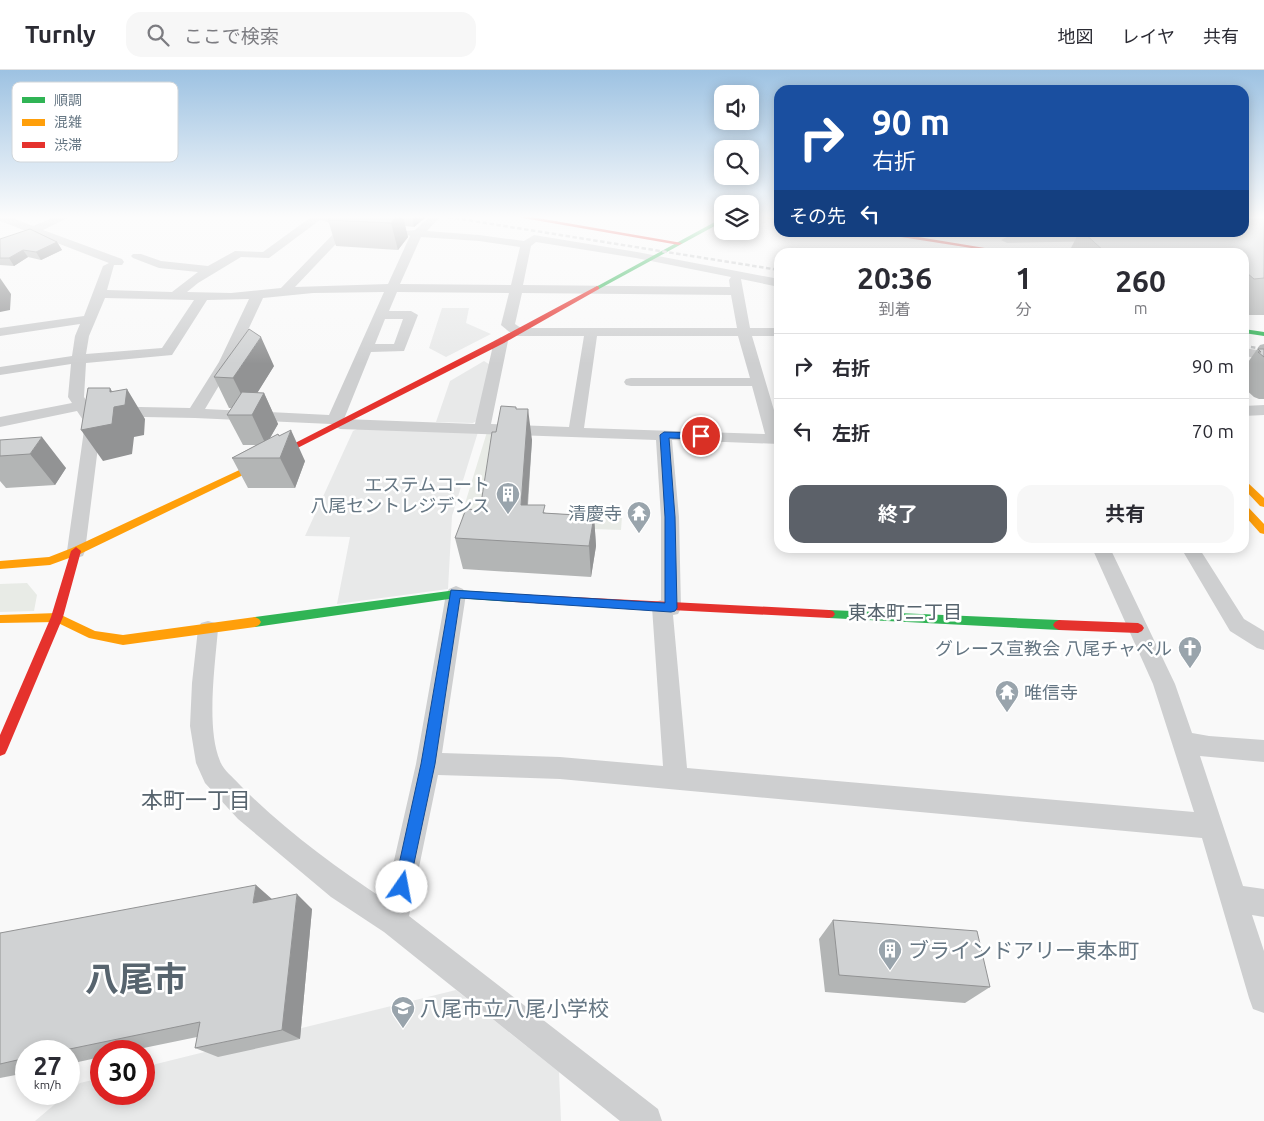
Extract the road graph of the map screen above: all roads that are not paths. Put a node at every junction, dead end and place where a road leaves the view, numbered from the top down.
1 (113, 266) edge
2 (176, 266) edge
3 (217, 266) edge
4 (307, 266) edge
5 (402, 266) edge
6 (521, 266) edge
7 (639, 266) edge
8 (686, 266) edge
9 (210, 270) junction
10 (734, 276) junction
11 (774, 282) edge
12 (392, 288) junction
13 (515, 290) junction
14 (596, 290) junction
15 (286, 291) junction
16 (737, 291) junction
17 (100, 294) junction
18 (258, 294) junction
19 (174, 297) junction
20 (203, 297) junction
21 (380, 315) junction
22 (89, 319) junction
23 (0, 332) edge
24 (518, 332) junction
25 (591, 332) junction
26 (744, 332) junction
27 (774, 332) edge
28 (1249, 332) edge
29 (1264, 334) edge
30 (501, 341) junction
31 (366, 348) junction
32 (1249, 353) edge
33 (1264, 355) edge
34 (79, 359) junction
35 (0, 371) edge
36 (632, 382) dead end
37 (758, 382) junction
38 (82, 409) junction
39 (1264, 410) edge
40 (1249, 411) edge
41 (195, 414) junction
42 (0, 422) edge
43 (338, 422) junction
44 (482, 428) junction
45 (576, 431) junction
46 (774, 433) edge
47 (664, 435) junction
48 (774, 439) edge
49 (1249, 489) edge
50 (1264, 504) edge
51 (1249, 514) edge
52 (1264, 530) edge
53 (76, 551) junction
54 (1103, 553) edge
55 (1193, 553) edge
56 (0, 565) edge
57 (456, 594) junction
58 (667, 607) junction
59 (57, 618) junction
60 (0, 619) edge
61 (208, 628) junction
62 (1138, 628) junction
63 (1264, 642) edge
64 (1184, 742) junction
65 (0, 750) edge
66 (1264, 751) edge
67 (428, 764) junction
68 (676, 778) junction
69 (1211, 826) junction
70 (1232, 898) junction
71 (1264, 904) edge
72 (394, 922) junction
73 (1264, 998) edge
74 (646, 1121) edge

1 - 17 street
2 - 9 street
3 - 9 street
4 - 15 street
5 - 12 street
6 - 13 street
7 - 14 street
8 - 10 street
9 - 19 street
10 - 11 street
10 - 16 street
12 - 13 street
12 - 15 street
12 - 21 street
13 - 14 street
13 - 24 street
14 - 16 street
14 - 24 street
15 - 18 street
16 - 26 street
17 - 19 street
17 - 22 street
18 - 20 street
18 - 41 street
19 - 20 street
20 - 34 street
21 - 31 street
21 - 31 street
22 - 23 street
22 - 34 street
24 - 25 street
24 - 30 street
25 - 26 street
25 - 45 street
26 - 27 street
26 - 37 street
28 - 29 street
30 - 43 street
30 - 44 street
31 - 43 street
32 - 33 street
34 - 35 street
34 - 38 street
36 - 37 street
37 - 46 street
38 - 41 street
38 - 42 street
38 - 53 street
39 - 40 street
41 - 43 street
43 - 44 street
43 - 53 street
44 - 45 street
45 - 47 street
47 - 48 street
47 - 58 street
49 - 50 street
51 - 52 street
53 - 56 street
53 - 59 street
54 - 62 street
55 - 63 street
57 - 58 street
57 - 61 street
57 - 67 street
58 - 62 street
58 - 68 street
59 - 60 street
59 - 61 street
59 - 65 street
61 - 72 street
62 - 64 street
64 - 66 street
64 - 69 street
67 - 68 street
67 - 72 street
68 - 69 street
69 - 70 street
70 - 71 street
70 - 73 street
72 - 74 street

